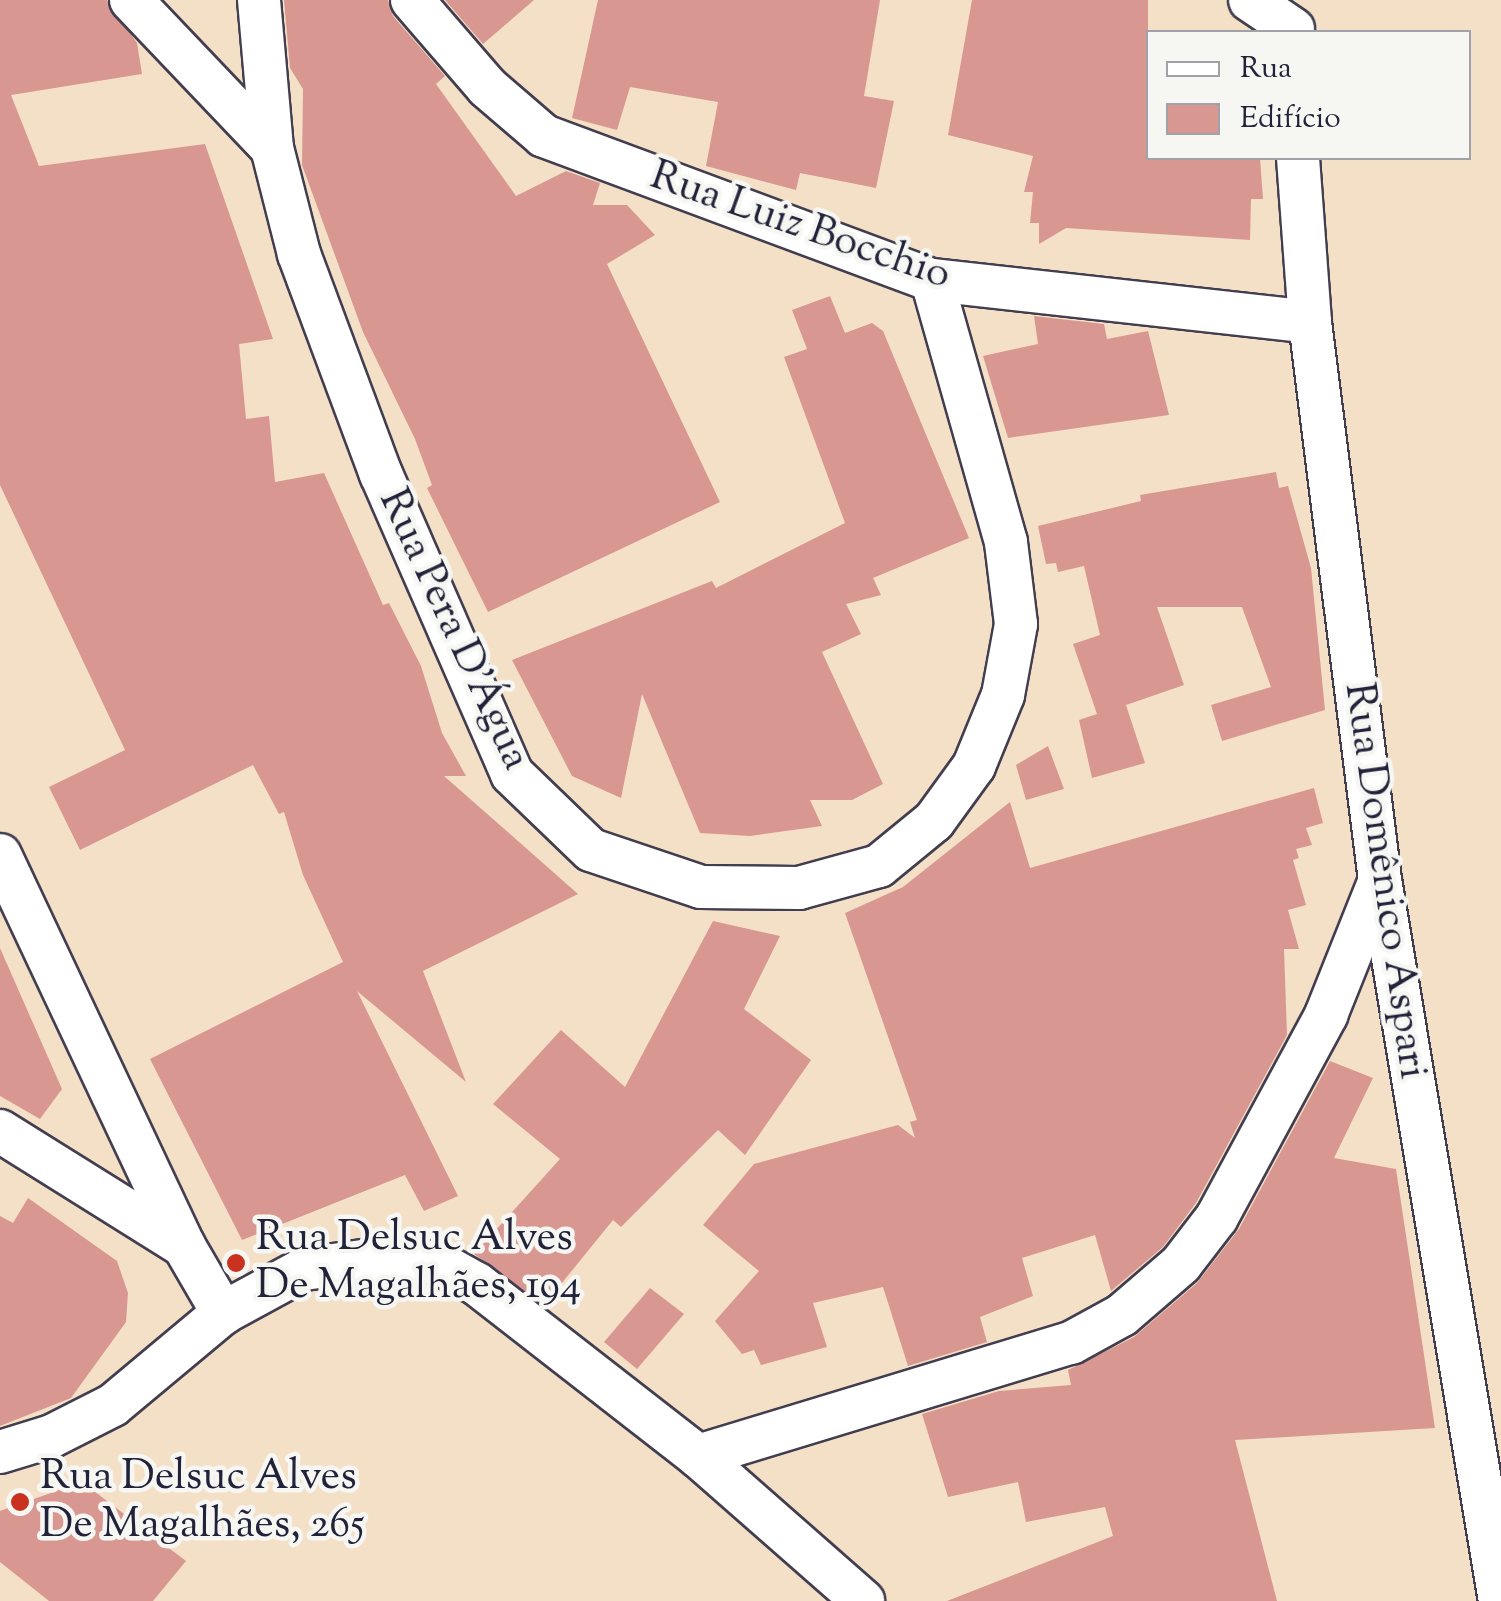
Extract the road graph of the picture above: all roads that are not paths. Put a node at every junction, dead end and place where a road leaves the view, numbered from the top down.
1 (130, 0) edge
2 (259, 0) edge
3 (412, 0) edge
4 (1250, 0) edge
5 (1293, 20) edge
6 (272, 148) junction
7 (1298, 160) edge
8 (932, 280) junction
9 (1310, 322) junction
10 (0, 855) edge
11 (1380, 880) junction
12 (0, 1131) edge
13 (184, 1246) junction
14 (224, 1313) junction
15 (0, 1452) edge
16 (698, 1456) junction
17 (863, 1601) edge
18 (1500, 1601) edge

1 - 6 street
2 - 6 street, Rua Pera D'Água
3 - 8 street, Rua Luiz Bocchio
4 - 5 street
6 - 8 street, Rua Pera D'Água
7 - 9 street, Rua Domênico Aspari
8 - 9 street, Rua Luiz Bocchio
9 - 11 street, Rua Domênico Aspari
10 - 13 street
11 - 16 street
11 - 18 street, Rua Domênico Aspari
12 - 13 street
13 - 14 street
14 - 15 street
14 - 16 street
16 - 17 street

